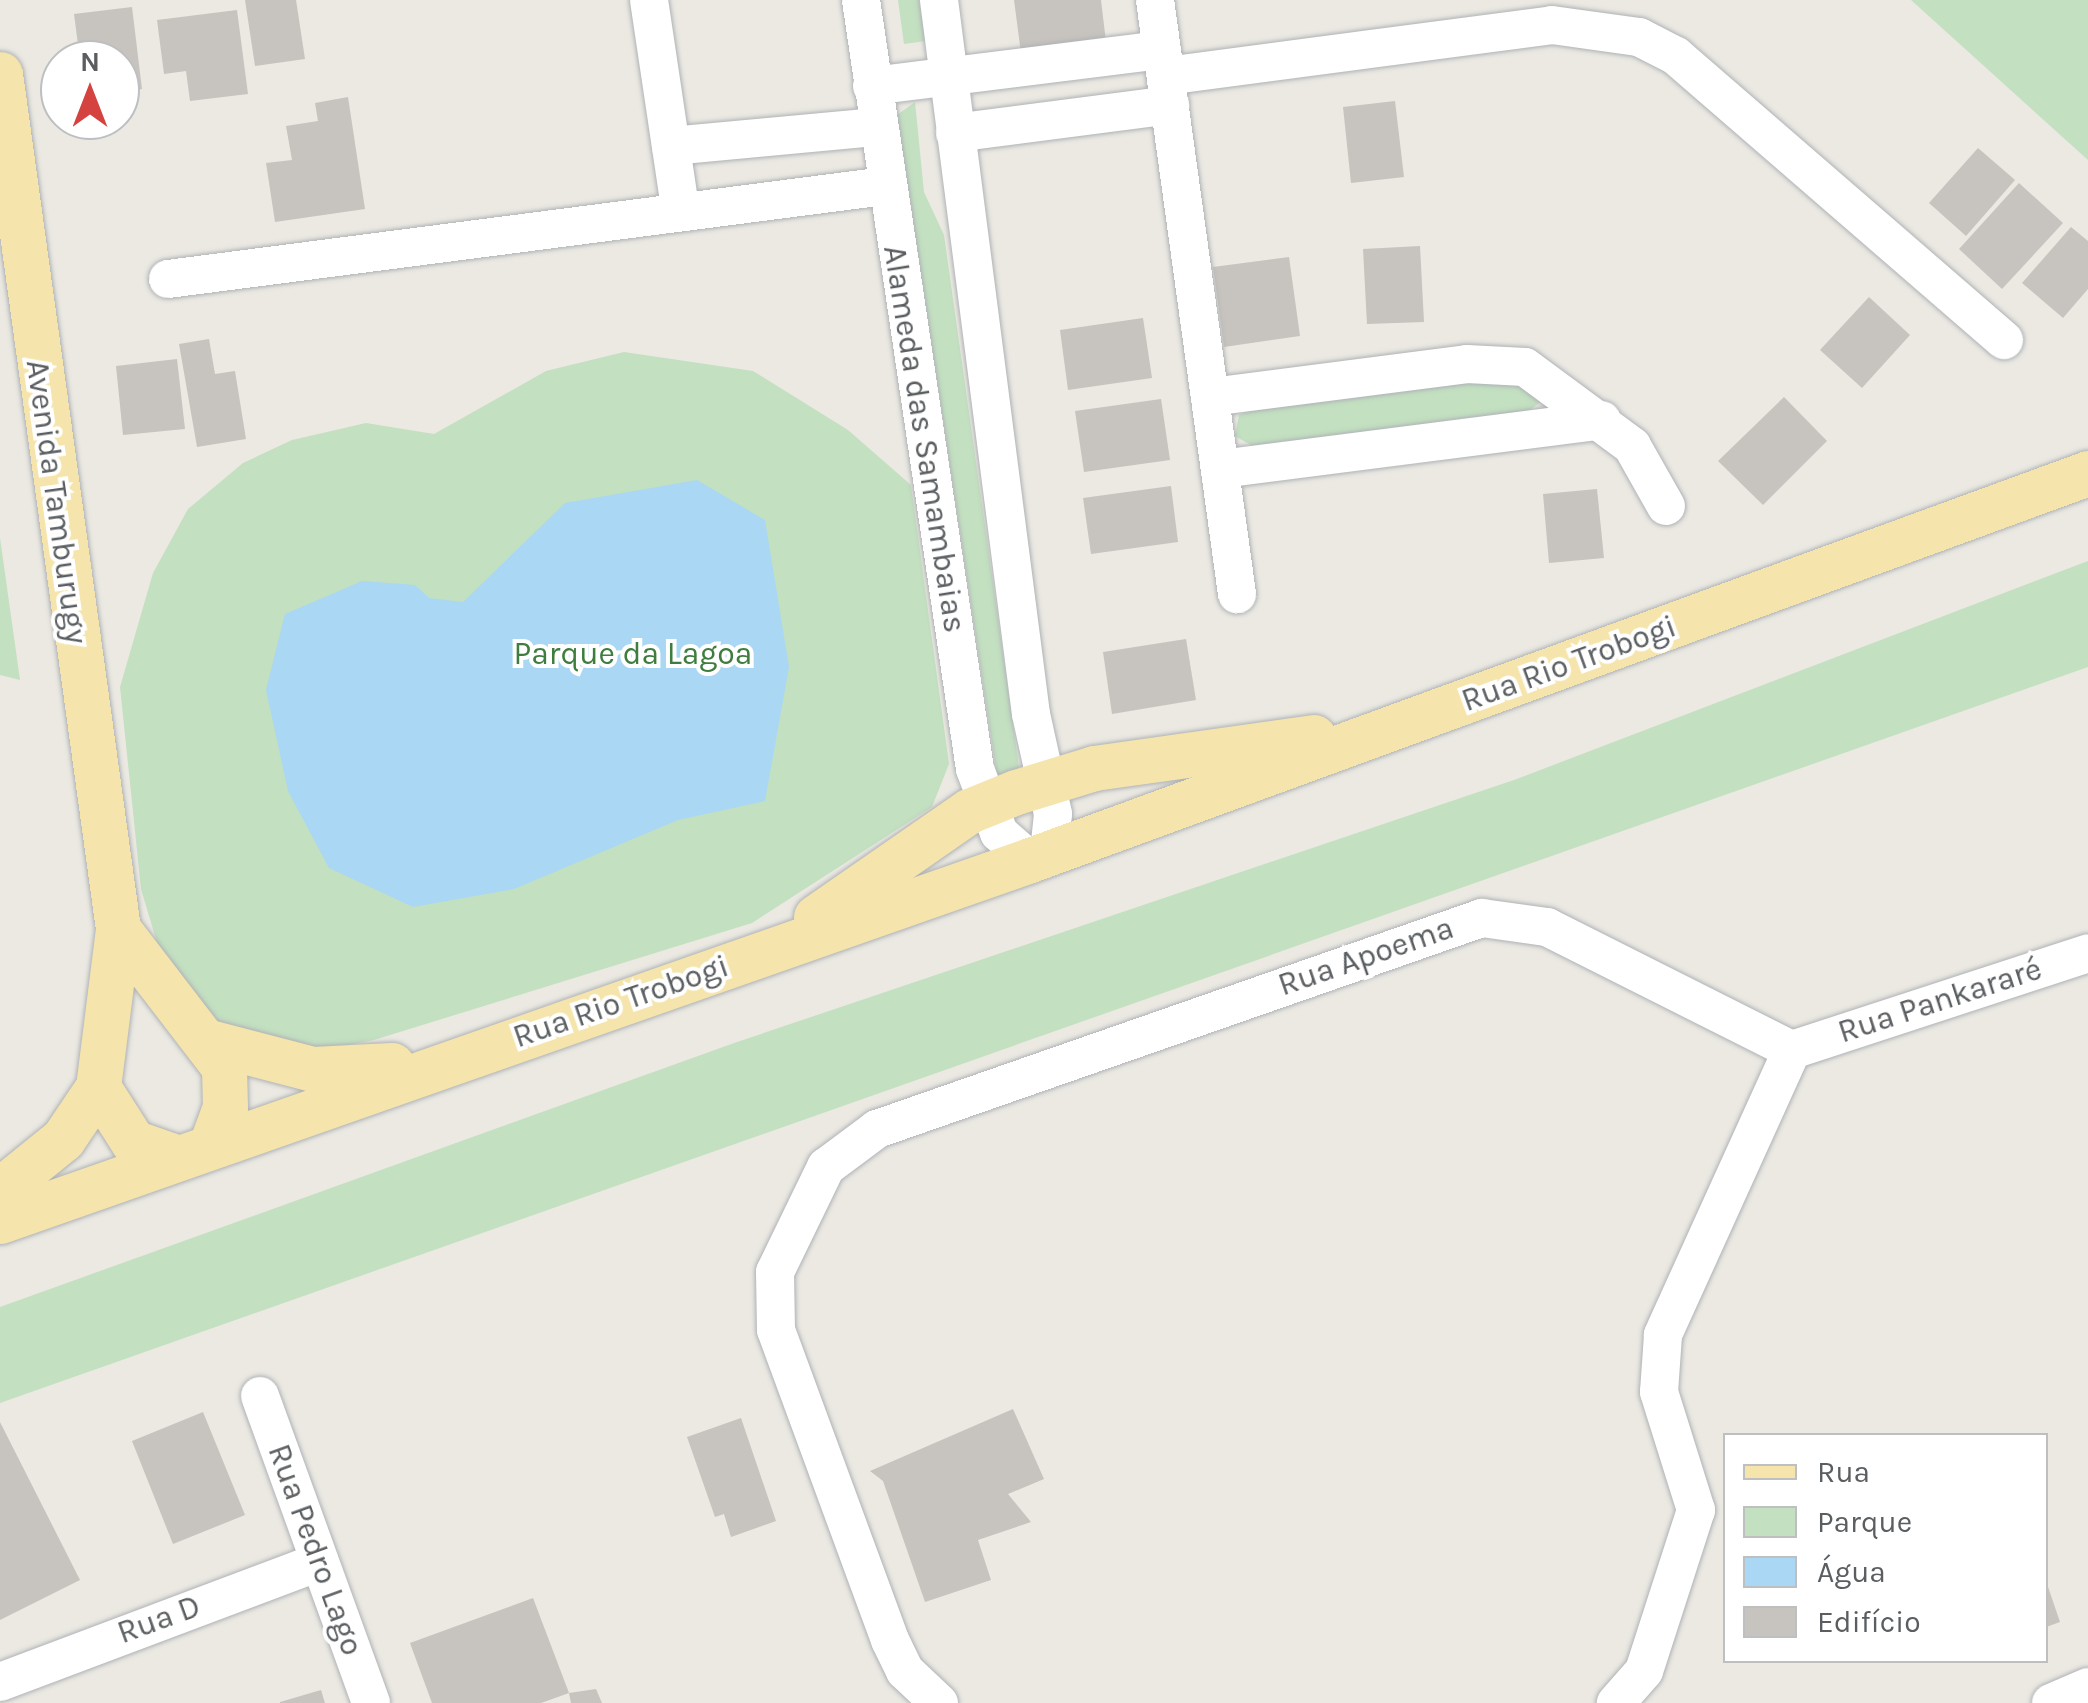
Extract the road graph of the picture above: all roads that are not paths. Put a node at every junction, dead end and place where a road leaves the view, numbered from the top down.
1 (649, 0) edge
2 (861, 0) edge
3 (939, 0) edge
4 (1155, 0) edge
5 (0, 74) edge
6 (950, 77) junction
7 (1166, 77) junction
8 (872, 86) junction
9 (877, 127) junction
10 (956, 133) junction
11 (671, 146) junction
12 (885, 186) junction
13 (680, 208) junction
14 (168, 279) dead end
15 (2004, 340) dead end
16 (1211, 397) junction
17 (1602, 420) junction
18 (1221, 468) junction
19 (2088, 473) edge
20 (1666, 506) dead end
21 (1237, 594) dead end
22 (1409, 724) junction
23 (1044, 782) junction
24 (985, 803) junction
25 (1040, 857) junction
26 (118, 930) junction
27 (765, 952) junction
28 (2088, 952) edge
29 (213, 1043) junction
30 (1792, 1050) junction
31 (466, 1056) junction
32 (98, 1087) junction
33 (194, 1151) junction
34 (0, 1190) edge
35 (0, 1221) edge
36 (260, 1396) dead end
37 (319, 1562) junction
38 (0, 1682) edge
39 (2088, 1687) edge
40 (371, 1703) edge
41 (939, 1703) edge
42 (1616, 1703) edge
43 (2051, 1703) edge

1 - 11 street
2 - 8 street, Alameda das Samambaias
3 - 6 street, Alameda das Samambaias
4 - 7 street
5 - 26 main road, Avenida Tamburugy
6 - 7 street
6 - 8 street
6 - 10 street, Alameda das Samambaias
7 - 10 street
7 - 15 street
7 - 16 street
8 - 9 street, Alameda das Samambaias
9 - 11 street
9 - 12 street, Alameda das Samambaias
10 - 23 street, Alameda das Samambaias
11 - 13 street
12 - 13 street
12 - 24 street, Alameda das Samambaias
13 - 14 street
16 - 17 street
16 - 18 street
17 - 18 street
17 - 20 street
18 - 21 street
19 - 22 main road, Rua Rio Trobogi
22 - 23 main road
22 - 25 main road, Rua Rio Trobogi
23 - 24 main road
23 - 25 street, Alameda das Samambaias
24 - 25 street, Alameda das Samambaias
24 - 27 main road
25 - 27 main road, Rua Rio Trobogi
26 - 29 main road, Avenida Tamburugy
26 - 32 main road, Avenida Tamburugy
27 - 31 main road, Rua Rio Trobogi
28 - 30 street, Rua Pankararé
29 - 31 main road
29 - 33 main road
30 - 41 street, Rua Apoema
30 - 42 street
31 - 33 main road, Rua Rio Trobogi
32 - 33 main road
32 - 34 main road
33 - 35 main road
36 - 37 street, Rua Pedro Lago
37 - 38 street, Rua D
37 - 40 street, Rua Pedro Lago
39 - 43 street

